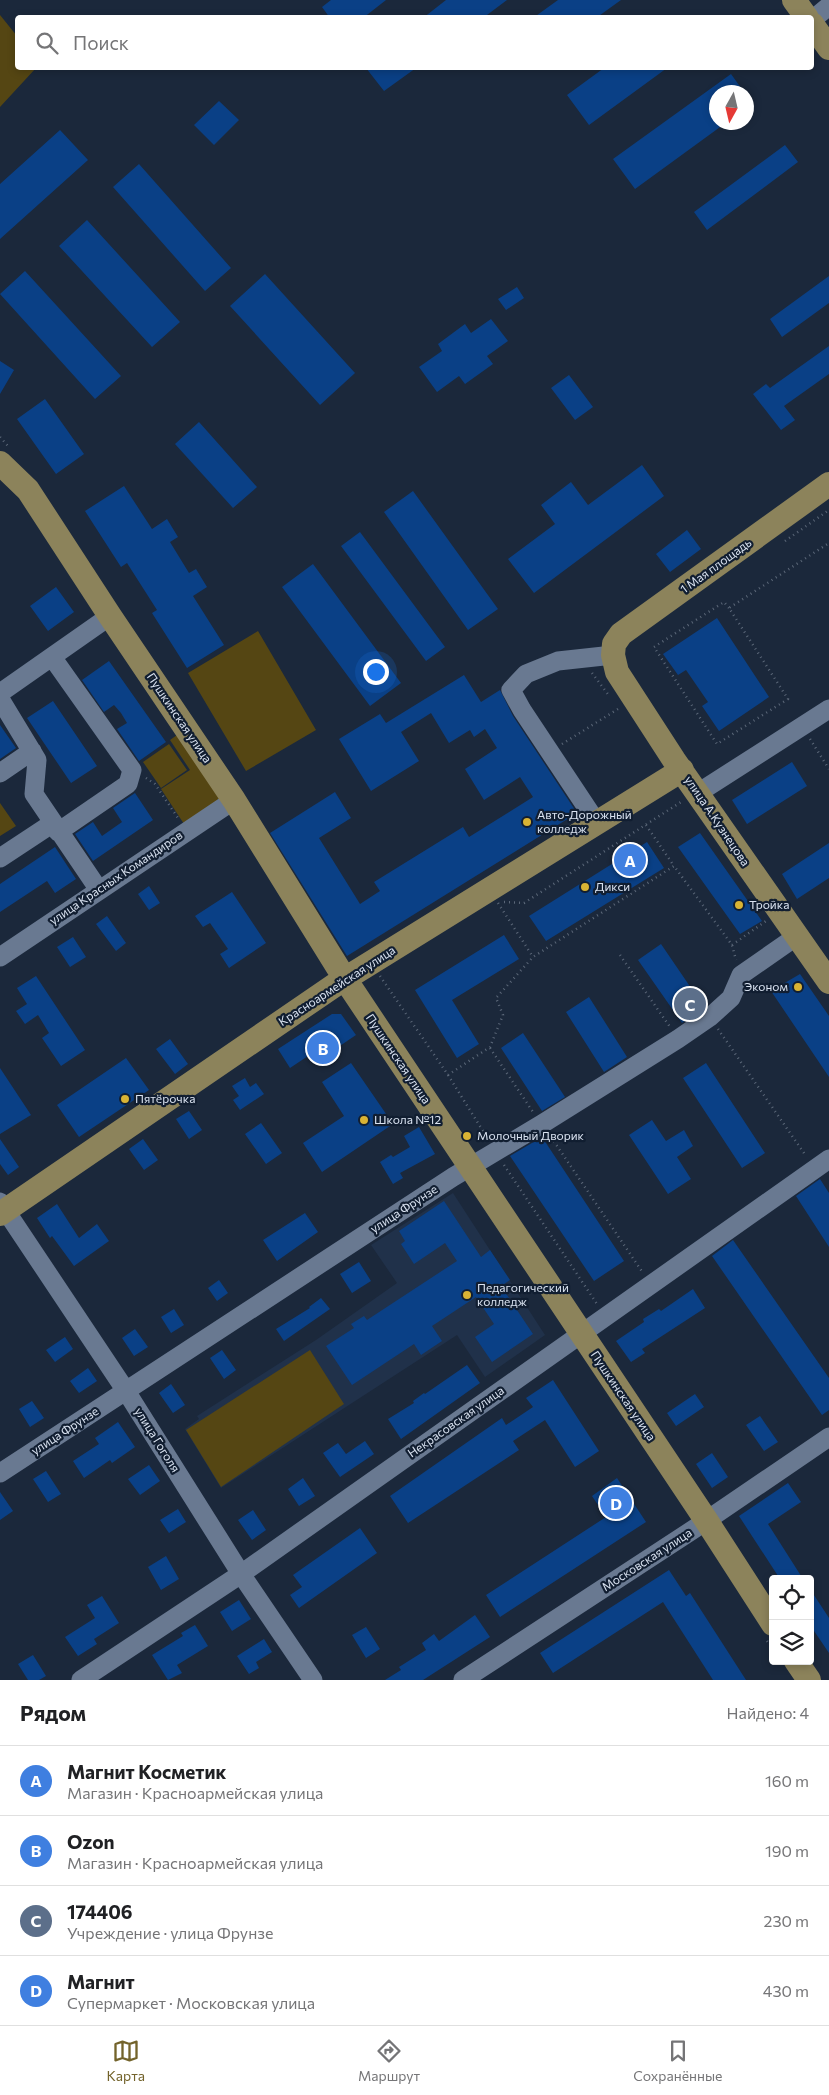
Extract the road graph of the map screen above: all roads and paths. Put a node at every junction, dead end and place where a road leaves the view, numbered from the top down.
1 (794, 0) edge
2 (829, 6) edge
3 (805, 15) edge
4 (814, 18) edge
5 (814, 27) edge
6 (829, 48) edge
7 (0, 463) edge
8 (829, 484) edge
9 (829, 510) edge
10 (781, 543) dead end
11 (829, 543) edge
12 (729, 608) junction
13 (110, 616) junction
14 (613, 655) junction
15 (52, 657) junction
16 (0, 693) edge
17 (0, 699) edge
18 (618, 709) dead end
19 (829, 709) edge
20 (808, 736) dead end
21 (32, 751) junction
22 (550, 752) junction
23 (829, 769) edge
24 (132, 770) junction
25 (682, 770) junction
26 (0, 773) edge
27 (691, 797) junction
28 (234, 800) junction
29 (597, 823) junction
30 (646, 825) junction
31 (56, 827) junction
32 (186, 830) junction
33 (0, 858) edge
34 (674, 866) junction
35 (99, 890) junction
36 (769, 919) dead end
37 (802, 944) junction
38 (732, 945) junction
39 (620, 955) dead end
40 (533, 956) junction
41 (0, 957) edge
42 (829, 959) edge
43 (371, 963) junction
44 (740, 975) junction
45 (345, 979) junction
46 (829, 982) edge
47 (710, 1017) junction
48 (678, 1039) junction
49 (490, 1048) junction
50 (448, 1074) junction
51 (542, 1124) junction
52 (495, 1151) junction
53 (822, 1164) edge
54 (470, 1166) junction
55 (2, 1208) edge
56 (651, 1284) junction
57 (605, 1317) junction
58 (581, 1334) junction
59 (126, 1391) junction
60 (829, 1437) edge
61 (0, 1473) edge
62 (706, 1520) junction
63 (241, 1574) junction
64 (770, 1620) edge
65 (799, 1665) edge
66 (81, 1680) edge
67 (313, 1680) edge
68 (463, 1680) edge
69 (809, 1680) edge

1 - 3 main road
2 - 4 street
5 - 6 main road
7 - 13 main road, Пушкинская улица
8 - 14 main road, 1 Мая площадь
9 - 10 path
11 - 12 path
12 - 12 path
13 - 15 street
13 - 28 main road, Пушкинская улица
14 - 22 street
14 - 25 main road, улица А.Кузнецова
15 - 16 street
15 - 24 street
17 - 21 street
18 - 22 path
19 - 27 street
20 - 23 path
21 - 26 street
21 - 31 street
22 - 29 street
24 - 31 street
24 - 32 path
25 - 27 main road, улица А.Кузнецова
25 - 29 main road, Красноармейская улица
27 - 30 path
27 - 37 main road, улица А.Кузнецова
28 - 32 street, улица Красных Командиров
28 - 45 main road, Пушкинская улица
29 - 43 main road, Красноармейская улица
30 - 34 path
30 - 40 path
31 - 33 street
31 - 35 street
32 - 35 street, улица Красных Командиров
34 - 38 path
34 - 40 path
35 - 41 street, улица Красных Командиров
36 - 38 path
37 - 42 street
37 - 44 street
37 - 46 main road, улица А.Кузнецова
38 - 44 path
39 - 48 path
40 - 49 path
43 - 45 main road, Красноармейская улица
43 - 50 path
44 - 47 street, улица Фрунзе
45 - 54 main road, Пушкинская улица
45 - 55 main road, Красноармейская улица
47 - 48 street, улица Фрунзе
47 - 53 path
48 - 51 street, улица Фрунзе
49 - 50 path
49 - 51 path
50 - 52 path
51 - 52 street, улица Фрунзе
51 - 56 path
52 - 54 street, улица Фрунзе
52 - 57 path
53 - 56 street, Некрасовская улица
54 - 58 main road, Пушкинская улица
54 - 59 street, улица Фрунзе
55 - 59 street, улица Гоголя
56 - 57 street, Некрасовская улица
57 - 58 street, Некрасовская улица
58 - 62 main road, Пушкинская улица
58 - 63 street, Некрасовская улица
59 - 61 street, улица Фрунзе
59 - 63 street, улица Гоголя
60 - 62 street, Московская улица
62 - 64 main road, Пушкинская улица
62 - 68 street, Московская улица
63 - 66 street, Некрасовская улица
63 - 67 street, улица Гоголя
65 - 69 main road

